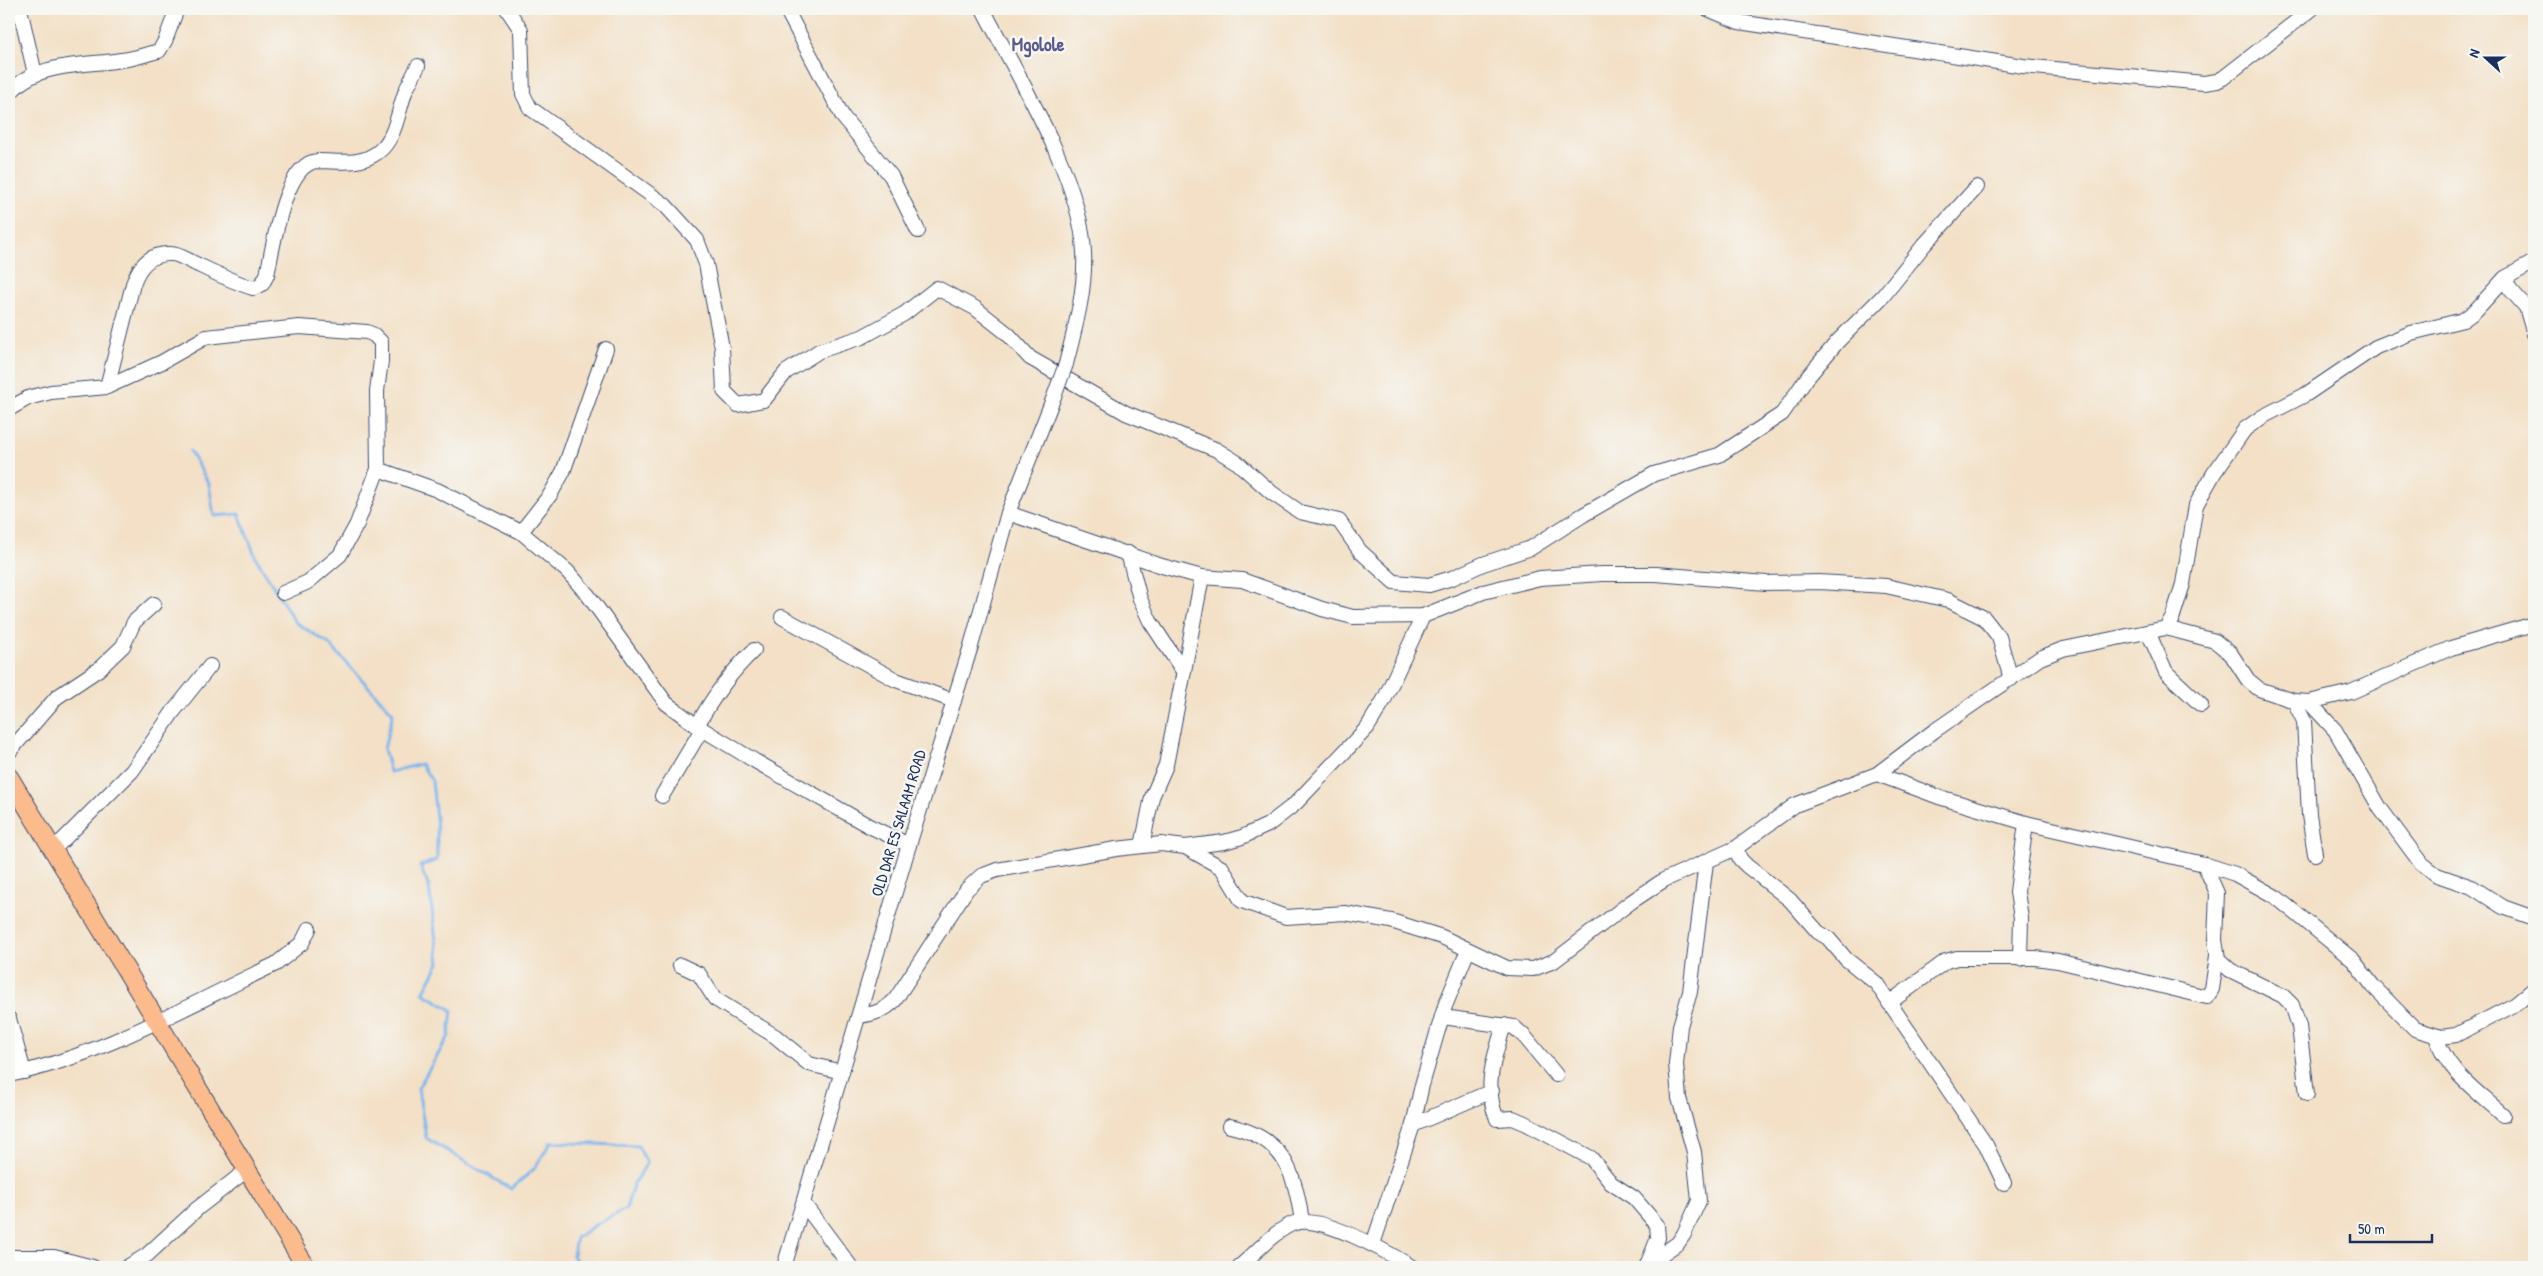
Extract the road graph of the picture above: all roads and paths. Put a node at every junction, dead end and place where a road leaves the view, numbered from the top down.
1 (20, 9) edge
2 (178, 9) edge
3 (507, 9) edge
4 (786, 9) edge
5 (983, 9) edge
6 (1708, 9) edge
7 (2312, 9) edge
8 (418, 66) dead end
9 (36, 74) junction
10 (9, 95) edge
11 (1978, 187) dead end
12 (918, 231) dead end
13 (2534, 262) edge
14 (2505, 278) junction
15 (2533, 327) edge
16 (606, 349) dead end
17 (107, 387) junction
18 (9, 409) edge
19 (378, 469) junction
20 (1008, 513) junction
21 (521, 532) junction
22 (1128, 553) junction
23 (1202, 577) junction
24 (283, 593) dead end
25 (154, 604) dead end
26 (1424, 616) junction
27 (782, 617) dead end
28 (2534, 624) edge
29 (2166, 628) junction
30 (2148, 632) junction
31 (754, 650) dead end
32 (210, 666) dead end
33 (1183, 671) junction
34 (2011, 679) junction
35 (954, 701) junction
36 (2294, 701) junction
37 (2309, 702) junction
38 (2201, 705) dead end
39 (700, 727) junction
40 (9, 752) edge
41 (1877, 774) junction
42 (9, 777) edge
43 (662, 796) dead end
44 (2026, 823) junction
45 (909, 845) junction
46 (1142, 846) junction
47 (1185, 847) junction
48 (1736, 848) junction
49 (54, 849) junction
50 (2315, 854) dead end
51 (1706, 862) junction
52 (2204, 864) junction
53 (2534, 918) edge
54 (310, 928) dead end
55 (1468, 950) junction
56 (2217, 956) junction
57 (2020, 959) junction
58 (680, 965) dead end
59 (2534, 989) edge
60 (1889, 1003) junction
61 (859, 1016) junction
62 (1443, 1017) junction
63 (9, 1019) edge
64 (157, 1020) junction
65 (1504, 1025) junction
66 (2436, 1036) junction
67 (24, 1072) junction
68 (842, 1072) junction
69 (9, 1075) edge
70 (1556, 1076) dead end
71 (1492, 1091) junction
72 (2307, 1094) dead end
73 (2503, 1115) dead end
74 (1230, 1126) dead end
75 (1413, 1126) junction
76 (247, 1170) junction
77 (2004, 1183) dead end
78 (804, 1204) junction
79 (1302, 1220) junction
80 (1374, 1244) junction
81 (9, 1257) edge
82 (1646, 1266) edge
83 (93, 1267) edge
84 (128, 1267) edge
85 (306, 1267) edge
86 (784, 1267) edge
87 (850, 1267) edge
88 (1239, 1267) edge
89 (1412, 1267) edge

1 - 9 street
2 - 9 street
3 - 11 street
4 - 12 street
5 - 20 street, OLD DAR ES SALAAM ROAD, bridge
6 - 7 street
8 - 17 street
9 - 10 street
13 - 14 street
14 - 15 street
14 - 29 street
16 - 21 street
17 - 18 street
17 - 19 street
19 - 21 street
19 - 24 street
20 - 22 street
20 - 35 street, OLD DAR ES SALAAM ROAD
21 - 39 street
22 - 23 street
22 - 33 street
23 - 26 street
23 - 33 street
25 - 40 street
26 - 34 street
26 - 47 street
27 - 35 street
28 - 37 street
29 - 30 street
29 - 36 street
30 - 34 street
30 - 38 street
31 - 39 street
32 - 49 street
33 - 46 street
34 - 41 street
35 - 45 street, OLD DAR ES SALAAM ROAD
36 - 37 street
36 - 50 street
37 - 53 street
39 - 43 street
39 - 45 street
41 - 44 street
41 - 48 street
42 - 49 main road
44 - 52 street
44 - 57 street
45 - 61 street, OLD DAR ES SALAAM ROAD
46 - 47 street
46 - 61 street
47 - 55 street
48 - 51 street
48 - 60 street
49 - 64 main road
51 - 55 street
51 - 82 street
52 - 56 street
52 - 66 street
54 - 64 street
55 - 62 street
56 - 57 street
56 - 72 street
57 - 60 street
58 - 68 street
59 - 66 street
60 - 77 street
61 - 68 street, OLD DAR ES SALAAM ROAD
62 - 65 street
62 - 75 street
63 - 67 street
64 - 67 street
64 - 76 main road
65 - 70 street
65 - 71 street
66 - 73 street
67 - 69 street
68 - 78 street, OLD DAR ES SALAAM ROAD
71 - 75 street
71 - 82 street
74 - 79 street
75 - 80 street
76 - 84 street
76 - 85 main road
78 - 86 street, OLD DAR ES SALAAM ROAD
78 - 87 street
79 - 80 street
79 - 88 street
80 - 89 street
81 - 83 street

